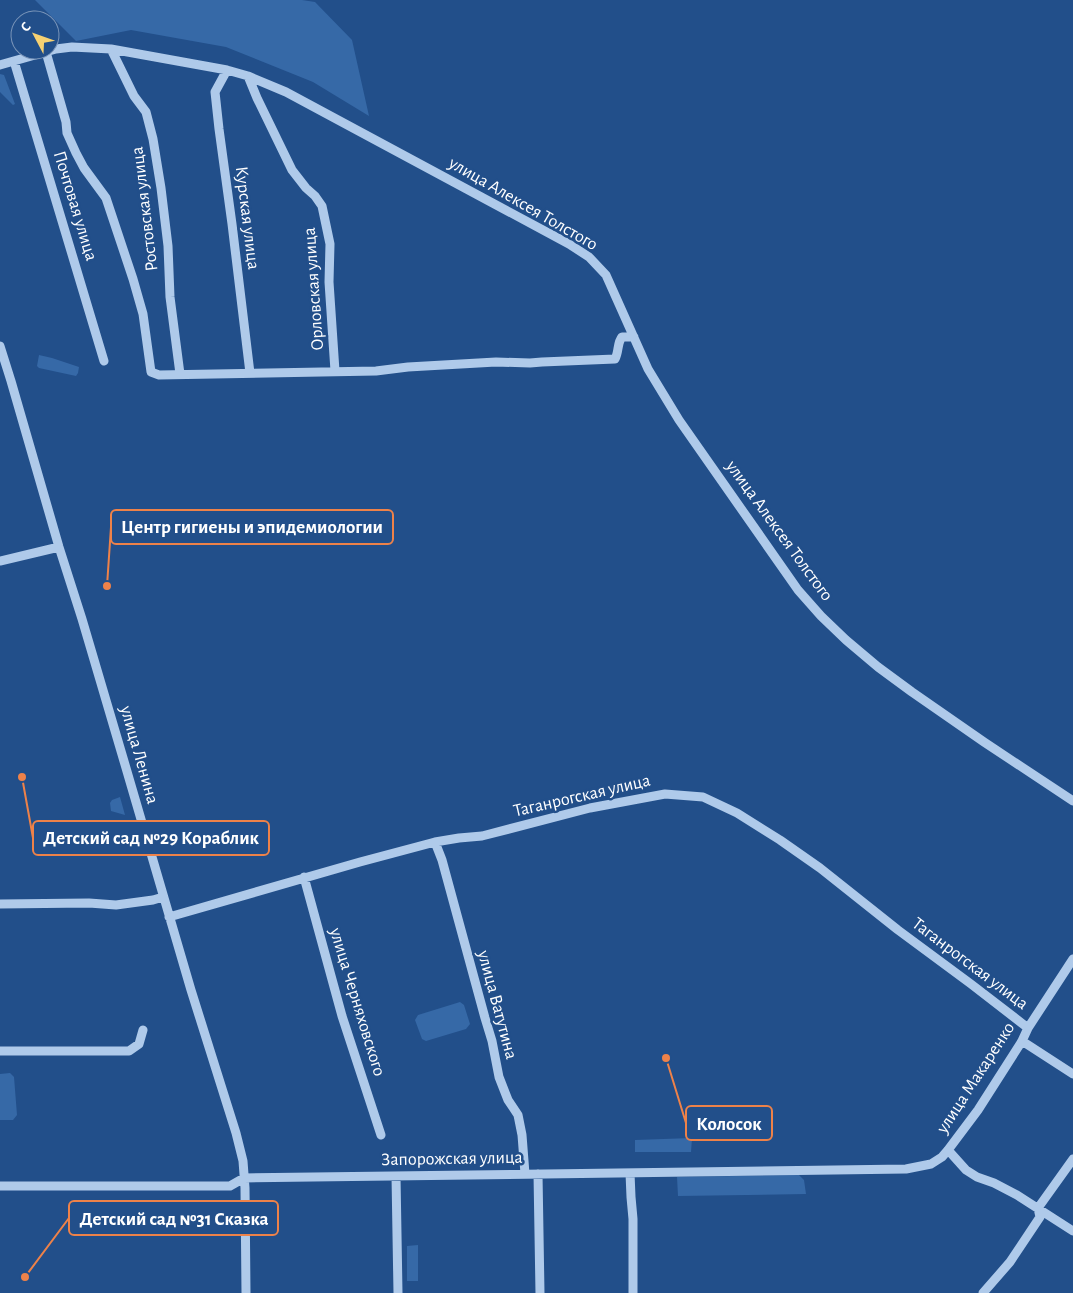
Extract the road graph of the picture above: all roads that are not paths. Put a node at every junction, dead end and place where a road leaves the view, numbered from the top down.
1 (60, 48) edge
2 (111, 49) junction
3 (18, 60) edge
4 (48, 60) edge
5 (14, 61) junction
6 (0, 66) edge
7 (227, 70) junction
8 (248, 76) junction
9 (634, 337) junction
10 (0, 346) edge
11 (104, 361) dead end
12 (335, 371) junction
13 (250, 373) junction
14 (180, 374) junction
15 (59, 548) junction
16 (0, 561) edge
17 (1073, 801) edge
18 (435, 842) junction
19 (304, 877) junction
20 (163, 897) junction
21 (0, 904) edge
22 (169, 917) junction
23 (1073, 958) edge
24 (1028, 1028) junction
25 (144, 1030) dead end
26 (1022, 1041) junction
27 (0, 1050) edge
28 (1073, 1074) edge
29 (381, 1135) dead end
30 (948, 1150) junction
31 (1073, 1159) edge
32 (906, 1169) joint
33 (630, 1173) junction
34 (525, 1174) junction
35 (538, 1174) junction
36 (396, 1176) junction
37 (244, 1178) junction
38 (0, 1186) edge
39 (1038, 1208) junction
40 (1073, 1231) edge
41 (246, 1293) edge
42 (398, 1293) edge
43 (540, 1293) edge
44 (633, 1293) edge
45 (983, 1293) edge

1 - 2 street, улица Алексея Толстого
2 - 7 street, улица Алексея Толстого
2 - 14 street, Ростовская улица
3 - 5 street, улица Алексея Толстого
4 - 14 street, Орловская улица
5 - 6 street, улица Алексея Толстого
5 - 11 street, Почтовая улица
7 - 8 street, улица Алексея Толстого
7 - 13 street, Курская улица
8 - 9 street, улица Алексея Толстого
8 - 12 street, Орловская улица
9 - 12 street, Орловская улица
9 - 17 street, улица Алексея Толстого
10 - 15 street, улица Ленина
12 - 13 street, Орловская улица
13 - 14 street, Орловская улица
15 - 16 street
15 - 20 street, улица Ленина
18 - 19 street, Таганрогская улица
18 - 24 street, Таганрогская улица
18 - 34 street, улица Ватутина
19 - 22 street, Таганрогская улица
19 - 29 street, улица Черняховского
20 - 21 street
20 - 22 street, улица Ленина
22 - 37 street, улица Ленина
23 - 24 street, улица Макаренко
24 - 26 street, улица Макаренко
25 - 27 street
26 - 28 street
26 - 30 street, улица Макаренко
30 - 32 street, улица Макаренко
30 - 39 street
31 - 39 street
32 - 33 street, Запорожская улица
33 - 35 street, Запорожская улица
33 - 44 street
34 - 35 street, Запорожская улица
34 - 36 street, Запорожская улица
35 - 43 street
36 - 37 street, Запорожская улица
36 - 42 street
37 - 38 street, Запорожская улица
37 - 41 street, улица Ленина
39 - 40 street
39 - 45 street

